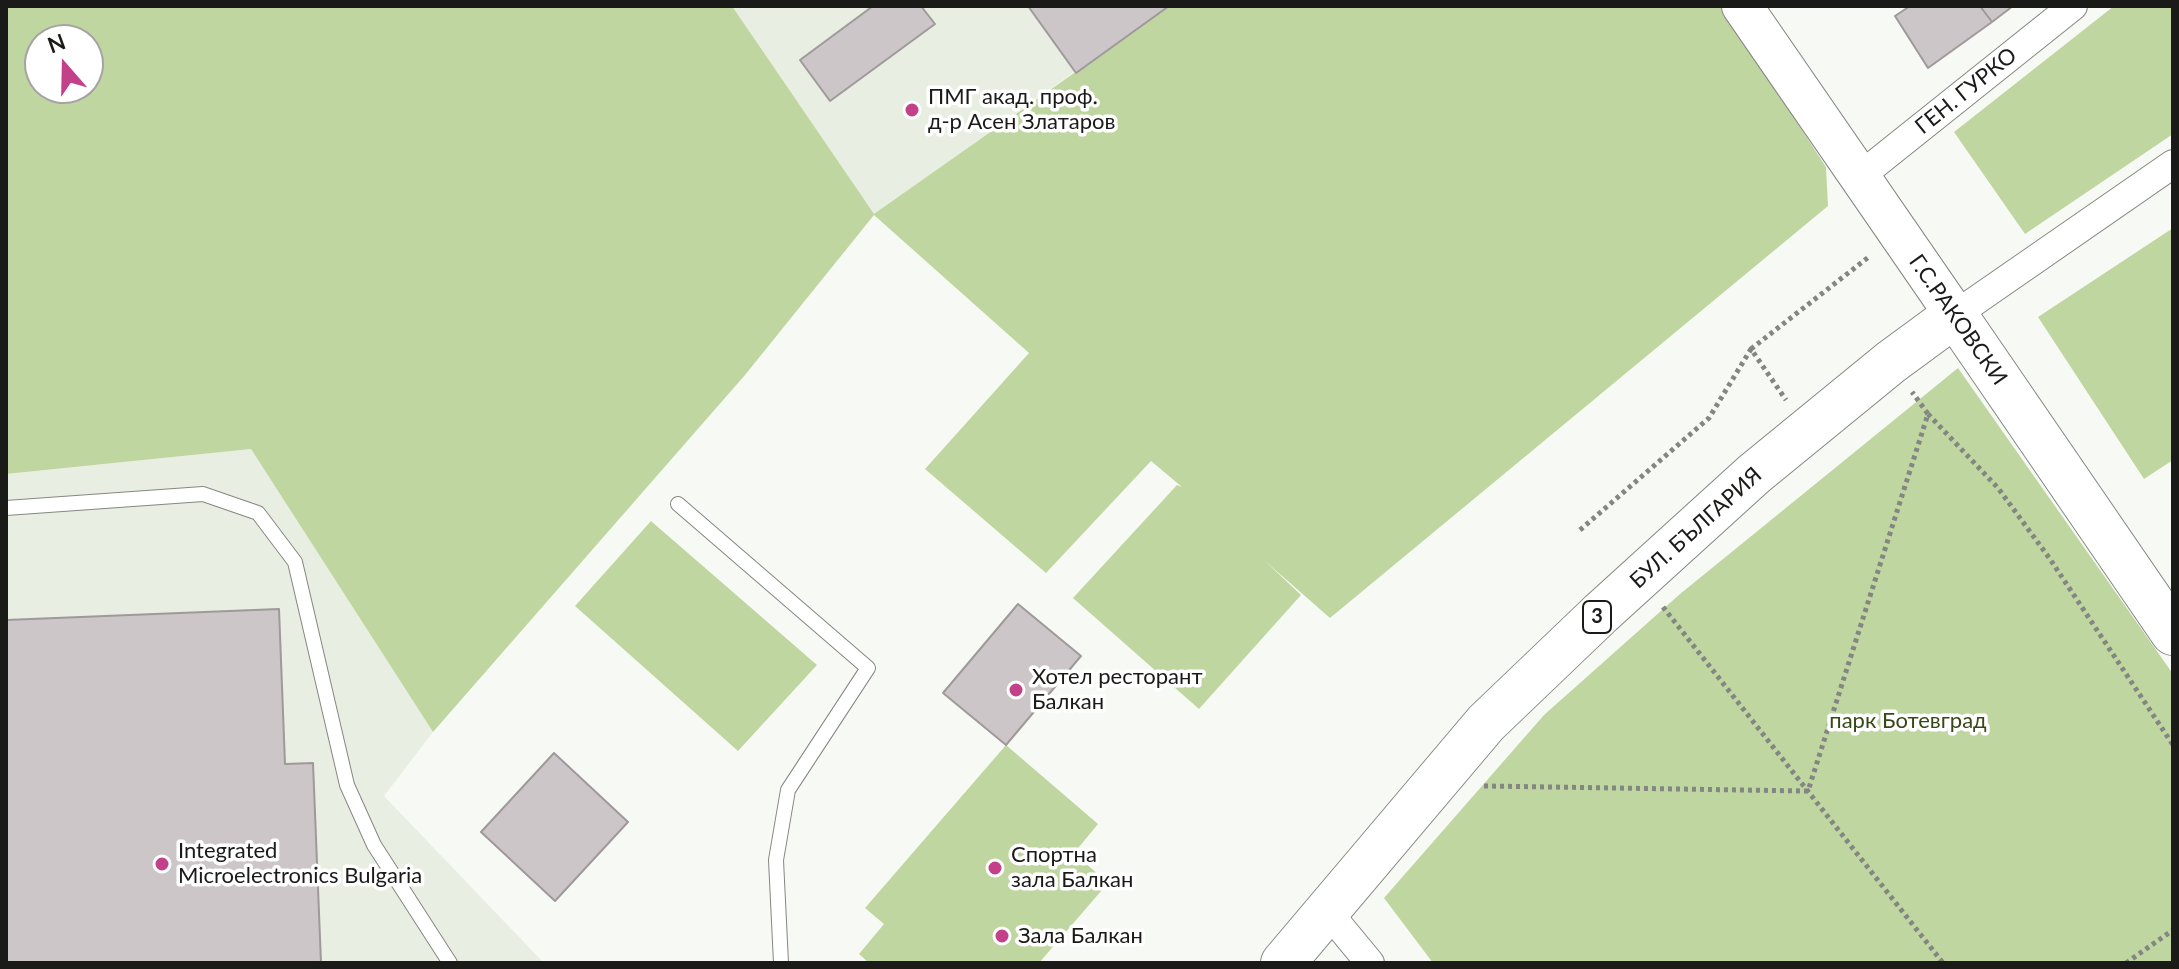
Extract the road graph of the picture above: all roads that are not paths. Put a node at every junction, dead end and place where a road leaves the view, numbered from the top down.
1 (1742, 6) edge
2 (2073, 6) edge
3 (2173, 164) edge
4 (1859, 177) junction
5 (1955, 315) junction
6 (678, 504) dead end
7 (6, 508) edge
8 (2173, 633) edge
9 (1327, 911) junction
10 (450, 963) edge
11 (781, 963) edge
12 (1283, 963) edge
13 (1370, 963) edge

1 - 4 street, Г.С.РАКОВСКИ
2 - 4 street, ГЕН. ГУРКО
3 - 5 street, БУЛ. БЪЛГАРИЯ
4 - 5 street, Г.С.РАКОВСКИ
5 - 8 main road, Г.С.РАКОВСКИ
5 - 9 main road, БУЛ. БЪЛГАРИЯ / 3
6 - 11 lane
7 - 10 lane
9 - 12 main road, БУЛ. БЪЛГАРИЯ / 3
9 - 13 street

